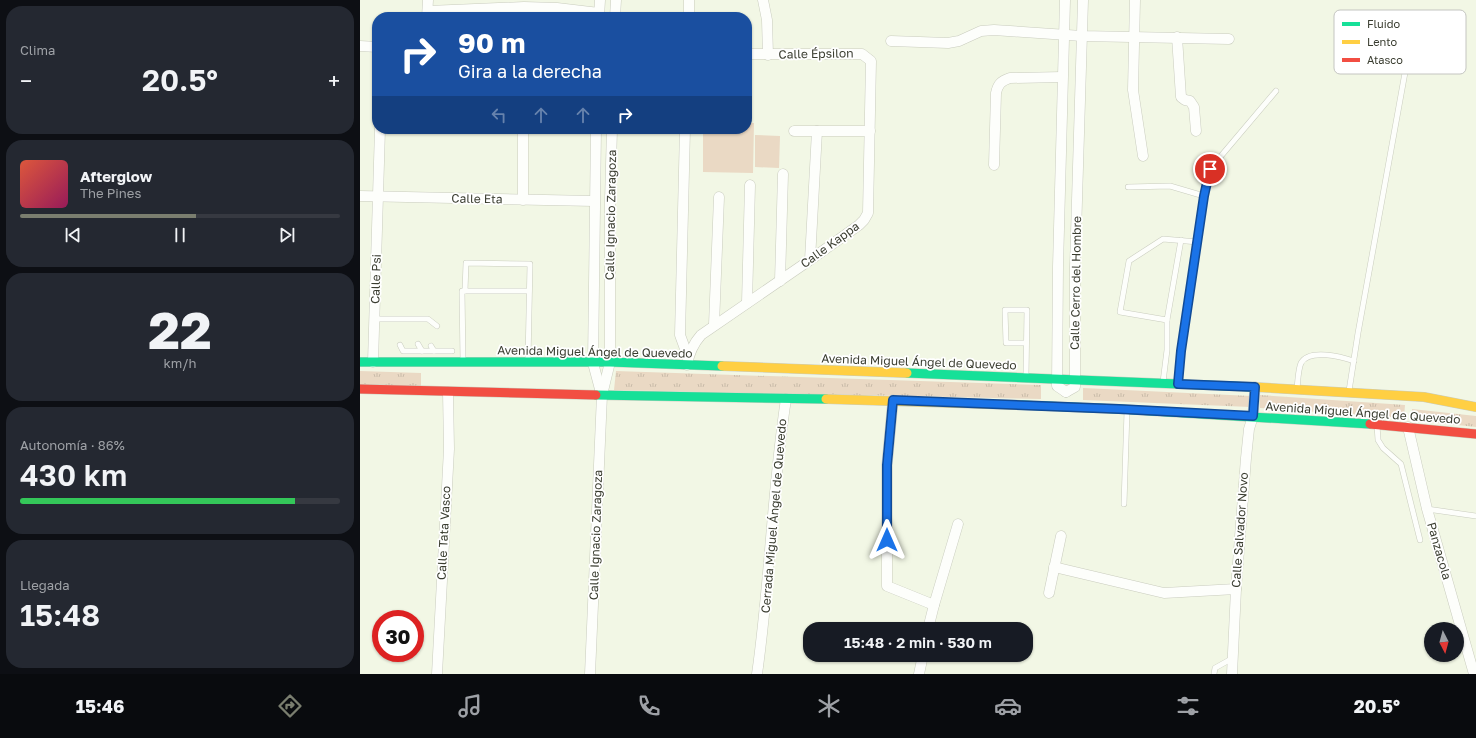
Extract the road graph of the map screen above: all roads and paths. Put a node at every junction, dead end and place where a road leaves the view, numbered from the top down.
1 (428, 0) edge
2 (600, 0) edge
3 (616, 0) edge
4 (690, 0) edge
5 (764, 0) edge
6 (1065, 0) edge
7 (1083, 0) edge
8 (1135, 0) edge
9 (524, 8) edge
10 (427, 12) edge
11 (459, 12) edge
12 (581, 12) edge
13 (599, 12) edge
14 (616, 12) edge
15 (689, 12) edge
16 (1064, 34) junction
17 (1082, 36) junction
18 (1135, 37) junction
19 (1177, 38) junction
20 (1228, 39) dead end
21 (891, 40) dead end
22 (360, 46) edge
23 (372, 47) edge
24 (752, 54) edge
25 (768, 55) junction
26 (871, 72) joint
27 (1405, 74) edge
28 (1062, 77) junction
29 (1276, 91) dead end
30 (794, 131) dead end
31 (817, 131) junction
32 (870, 131) junction
33 (1196, 131) dead end
34 (380, 134) edge
35 (523, 134) edge
36 (596, 134) edge
37 (612, 134) edge
38 (685, 134) edge
39 (1143, 156) dead end
40 (994, 165) dead end
41 (1061, 168) junction
42 (1079, 168) junction
43 (783, 174) dead end
44 (750, 185) dead end
45 (1128, 187) dead end
46 (360, 196) edge
47 (1204, 196) junction
48 (378, 197) junction
49 (720, 197) dead end
50 (523, 200) junction
51 (594, 201) junction
52 (1182, 240) junction
53 (1198, 242) junction
54 (810, 260) junction
55 (780, 281) junction
56 (465, 290) junction
57 (529, 291) junction
58 (747, 303) junction
59 (374, 319) junction
60 (387, 319) junction
61 (404, 319) junction
62 (418, 319) junction
63 (1167, 320) junction
64 (390, 325) dead end
65 (407, 325) dead end
66 (421, 326) dead end
67 (437, 326) dead end
68 (714, 326) junction
69 (418, 344) dead end
70 (1026, 344) junction
71 (400, 345) dead end
72 (448, 345) dead end
73 (431, 346) dead end
74 (422, 351) junction
75 (452, 351) junction
76 (434, 352) junction
77 (688, 361) junction
78 (1354, 361) junction
79 (360, 362) edge
80 (373, 362) junction
81 (461, 362) junction
82 (610, 362) junction
83 (528, 363) junction
84 (593, 363) junction
85 (1026, 378) junction
86 (1057, 380) junction
87 (1075, 380) junction
88 (1163, 383) junction
89 (1178, 384) junction
90 (1255, 387) junction
91 (360, 389) edge
92 (1297, 389) junction
93 (448, 392) junction
94 (1066, 392) junction
95 (1349, 392) junction
96 (602, 395) junction
97 (786, 399) junction
98 (893, 400) junction
99 (1066, 407) junction
100 (1476, 407) edge
101 (1128, 409) junction
102 (1253, 416) junction
103 (1376, 424) junction
104 (1408, 426) junction
105 (1476, 434) edge
106 (1124, 504) dead end
107 (1427, 509) junction
108 (1476, 516) edge
109 (958, 524) dead end
110 (1061, 536) dead end
111 (1420, 540) dead end
112 (1054, 567) junction
113 (1236, 589) junction
114 (1049, 593) dead end
115 (934, 605) junction
116 (930, 622) edge
117 (1233, 658) junction
118 (922, 662) edge
119 (437, 674) edge
120 (590, 674) edge
121 (757, 674) edge
122 (919, 674) edge
123 (1214, 674) edge
124 (1232, 674) edge
125 (1474, 674) edge

1 - 10 street
2 - 13 street
3 - 14 street
4 - 15 street
5 - 25 street
6 - 16 street, Calle Cerro del Hombre
7 - 17 street, Calle Cerro del Hombre
8 - 18 street
9 - 11 street
9 - 12 street
16 - 17 street
16 - 21 street
16 - 28 street, Calle Cerro del Hombre
17 - 18 street
17 - 42 street, Calle Cerro del Hombre
18 - 19 street
18 - 39 street
19 - 20 street
19 - 33 street
22 - 23 street
24 - 25 street, Calle Épsilon
25 - 26 street, Calle Épsilon
26 - 32 street, Calle Kappa
27 - 78 lane
28 - 40 street
28 - 41 street, Calle Cerro del Hombre
29 - 47 lane
30 - 31 street
31 - 32 street
31 - 54 street
32 - 54 street, Calle Kappa
34 - 48 street, Calle Psi
35 - 50 street
36 - 51 street, Calle Ignacio Zaragoza
37 - 82 street, Calle Ignacio Zaragoza
38 - 77 street
41 - 42 street
41 - 86 street, Calle Cerro del Hombre
42 - 87 street, Calle Cerro del Hombre
43 - 55 street
44 - 58 street
45 - 47 lane
46 - 48 street, Calle Eta
47 - 53 lane
48 - 50 street, Calle Eta
48 - 59 street, Calle Psi
49 - 68 street
50 - 51 street, Calle Eta
51 - 84 street, Calle Ignacio Zaragoza
52 - 53 lane
52 - 63 lane
52 - 63 lane
53 - 89 lane
54 - 55 street, Calle Kappa
55 - 58 street, Calle Kappa
56 - 57 lane
56 - 57 lane
56 - 81 lane
57 - 83 lane
58 - 68 street, Calle Kappa
59 - 60 lane
59 - 80 street, Calle Psi
60 - 61 lane
60 - 64 lane
61 - 62 lane
61 - 65 lane
62 - 66 lane
62 - 67 lane
63 - 88 lane
68 - 77 street, Calle Kappa
69 - 74 lane
70 - 70 lane
70 - 85 lane
71 - 74 lane
72 - 75 lane
73 - 76 lane
74 - 76 lane
75 - 76 lane
75 - 81 lane
77 - 82 main road, Avenida Miguel Ángel de Quevedo
77 - 85 main road, Avenida Miguel Ángel de Quevedo
78 - 92 lane
78 - 95 lane
79 - 80 main road, Avenida Miguel Ángel de Quevedo
80 - 81 main road, Avenida Miguel Ángel de Quevedo
81 - 83 main road, Avenida Miguel Ángel de Quevedo
82 - 84 main road, Avenida Miguel Ángel de Quevedo
82 - 96 street, Calle Ignacio Zaragoza
83 - 84 main road, Avenida Miguel Ángel de Quevedo
84 - 96 street, Calle Ignacio Zaragoza
85 - 86 main road, Avenida Miguel Ángel de Quevedo
86 - 87 main road, Avenida Miguel Ángel de Quevedo
86 - 94 street
87 - 88 main road, Avenida Miguel Ángel de Quevedo
87 - 94 street
88 - 89 main road, Avenida Miguel Ángel de Quevedo
89 - 90 main road, Avenida Miguel Ángel de Quevedo
90 - 92 main road, Avenida Miguel Ángel de Quevedo
90 - 102 street, Calle Salvador Novo
91 - 93 main road, Avenida Miguel Ángel de Quevedo
92 - 95 main road, Avenida Miguel Ángel de Quevedo
93 - 96 main road, Avenida Miguel Ángel de Quevedo
93 - 119 street, Calle Tata Vasco
94 - 99 street
95 - 100 main road, Avenida Miguel Ángel de Quevedo
96 - 97 main road, Avenida Miguel Ángel de Quevedo
96 - 120 street, Calle Ignacio Zaragoza
97 - 98 main road, Avenida Miguel Ángel de Quevedo
97 - 121 street, Cerrada Miguel Ángel de Quevedo
98 - 99 main road, Avenida Miguel Ángel de Quevedo
98 - 115 street
99 - 101 main road, Avenida Miguel Ángel de Quevedo
101 - 102 main road, Avenida Miguel Ángel de Quevedo
101 - 106 lane
102 - 103 main road, Avenida Miguel Ángel de Quevedo
102 - 113 street, Calle Salvador Novo
103 - 104 main road, Avenida Miguel Ángel de Quevedo
103 - 111 lane
104 - 105 main road, Avenida Miguel Ángel de Quevedo
104 - 107 street, Panzacola
107 - 108 lane
107 - 125 street, Panzacola
109 - 115 street
110 - 112 street
112 - 113 street
112 - 114 street
113 - 117 street, Calle Salvador Novo
115 - 116 street
117 - 123 lane
117 - 124 street, Calle Salvador Novo
118 - 122 street

